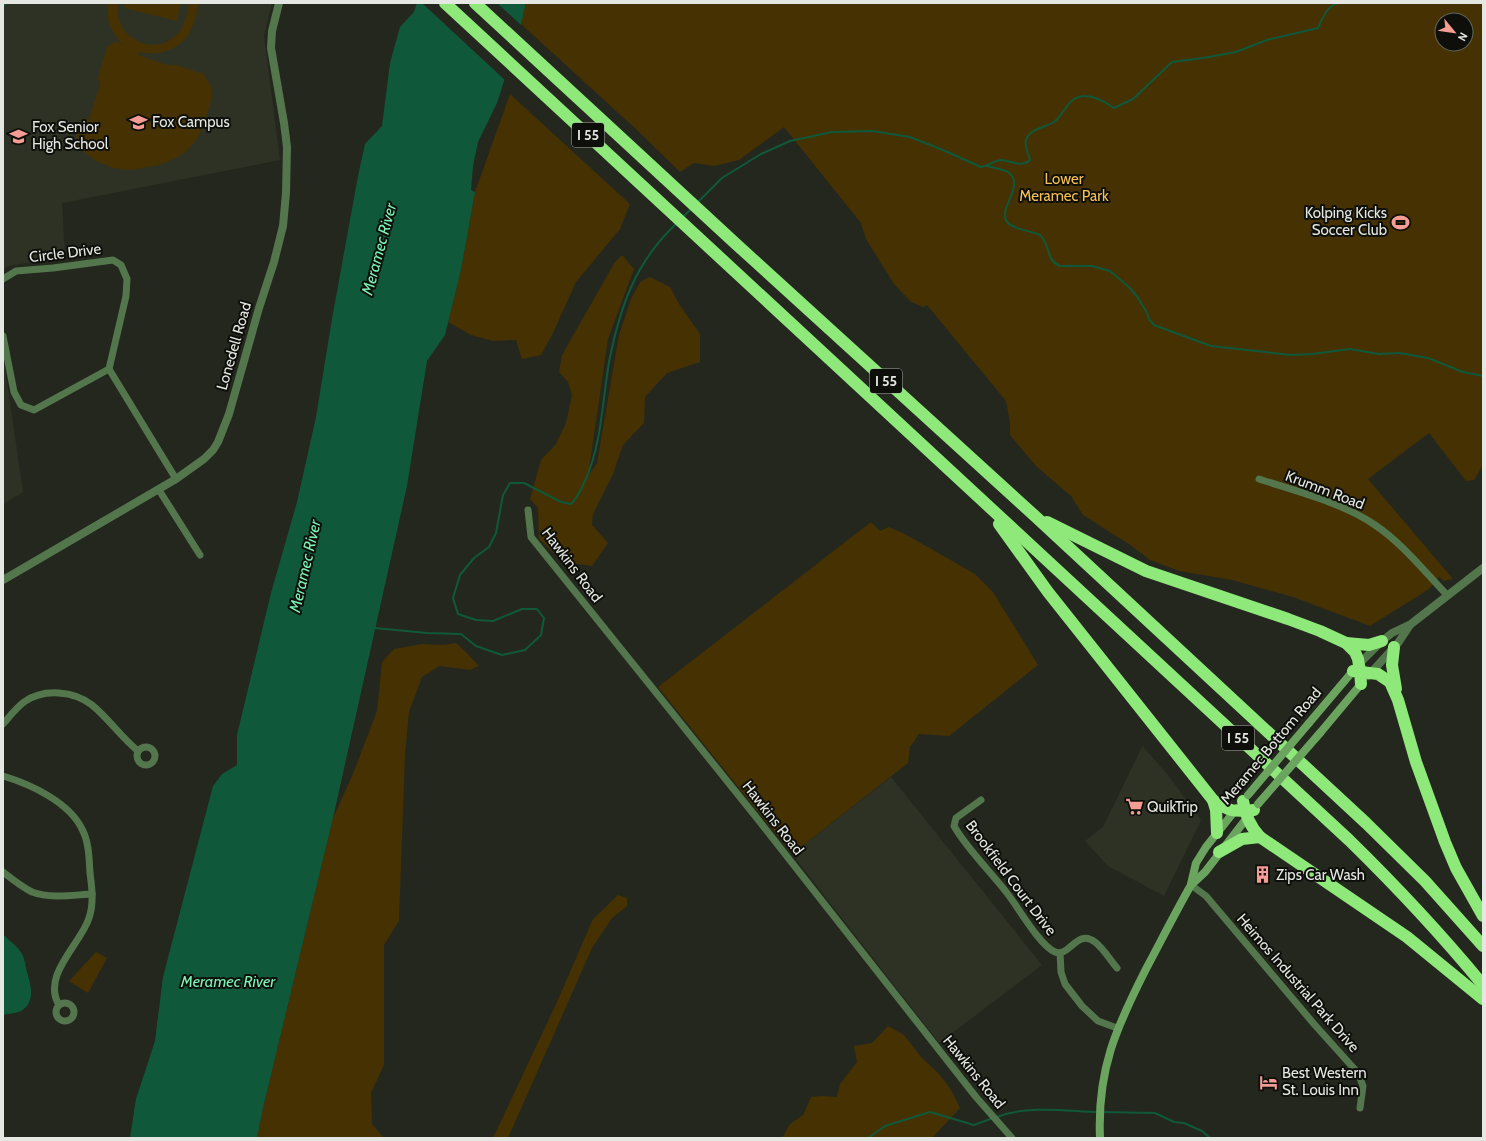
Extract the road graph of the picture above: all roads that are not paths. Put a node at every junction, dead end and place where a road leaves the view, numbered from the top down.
1 (279, 3) edge
2 (445, 3) edge
3 (476, 3) edge
4 (3, 279) edge
5 (3, 336) edge
6 (109, 369) junction
7 (176, 479) junction
8 (1259, 479) dead end
9 (159, 490) junction
10 (983, 502) junction
11 (528, 510) dead end
12 (1036, 517) junction
13 (200, 555) dead end
14 (1483, 568) edge
15 (3, 580) edge
16 (1447, 595) junction
17 (1411, 624) junction
18 (1382, 642) junction
19 (1346, 643) junction
20 (1394, 647) junction
21 (1361, 670) junction
22 (1361, 684) joint
23 (1398, 700) junction
24 (3, 724) edge
25 (138, 751) dead end
26 (3, 776) edge
27 (981, 800) dead end
28 (1213, 800) junction
29 (1247, 807) junction
30 (1216, 833) junction
31 (1260, 837) junction
32 (1219, 852) junction
33 (3, 872) edge
34 (1191, 885) junction
35 (92, 894) junction
36 (1483, 916) edge
37 (1483, 946) edge
38 (1060, 953) junction
39 (1117, 968) dead end
40 (1483, 984) edge
41 (1483, 999) edge
42 (59, 1005) dead end
43 (1117, 1028) junction
44 (1360, 1108) dead end
45 (1012, 1138) edge
46 (1100, 1138) edge

1 - 7 street, Lonedell Road
2 - 10 highway, I 55
3 - 12 highway, I 55
4 - 6 street, Circle Drive
5 - 6 street
6 - 7 street
7 - 9 street, Lonedell Road
8 - 16 street, Krumm Road
9 - 13 street
9 - 15 street, Lonedell Road
10 - 28 highway
10 - 40 highway, I 55
11 - 45 street, Hawkins Road
12 - 19 highway
12 - 37 highway, I 55
14 - 16 street, Meramec Bottom Road
16 - 17 street, Meramec Bottom Road
17 - 18 street, Meramec Bottom Road
17 - 20 street, Meramec Bottom Road
18 - 19 highway
18 - 21 street, Meramec Bottom Road
19 - 21 highway
20 - 21 street, Meramec Bottom Road
20 - 23 highway
21 - 22 highway
21 - 23 highway
21 - 29 main road, Meramec Bottom Road, bridge
22 - 29 main road, Meramec Bottom Road, bridge
23 - 36 highway
24 - 25 street
26 - 35 street
27 - 38 street, Brookfield Court Drive
28 - 29 highway
28 - 30 highway
29 - 30 main road, Meramec Bottom Road
29 - 31 highway
29 - 32 main road, Meramec Bottom Road
30 - 34 main road, Meramec Bottom Road
31 - 32 highway
31 - 41 highway
32 - 34 main road, Meramec Bottom Road
33 - 35 street
34 - 43 main road, Meramec Bottom Road
34 - 44 street, Heimos Industrial Park Drive
35 - 42 street
38 - 39 street, Brookfield Court Drive
38 - 43 street, Brookfield Court Drive
43 - 46 main road, Meramec Bottom Road

